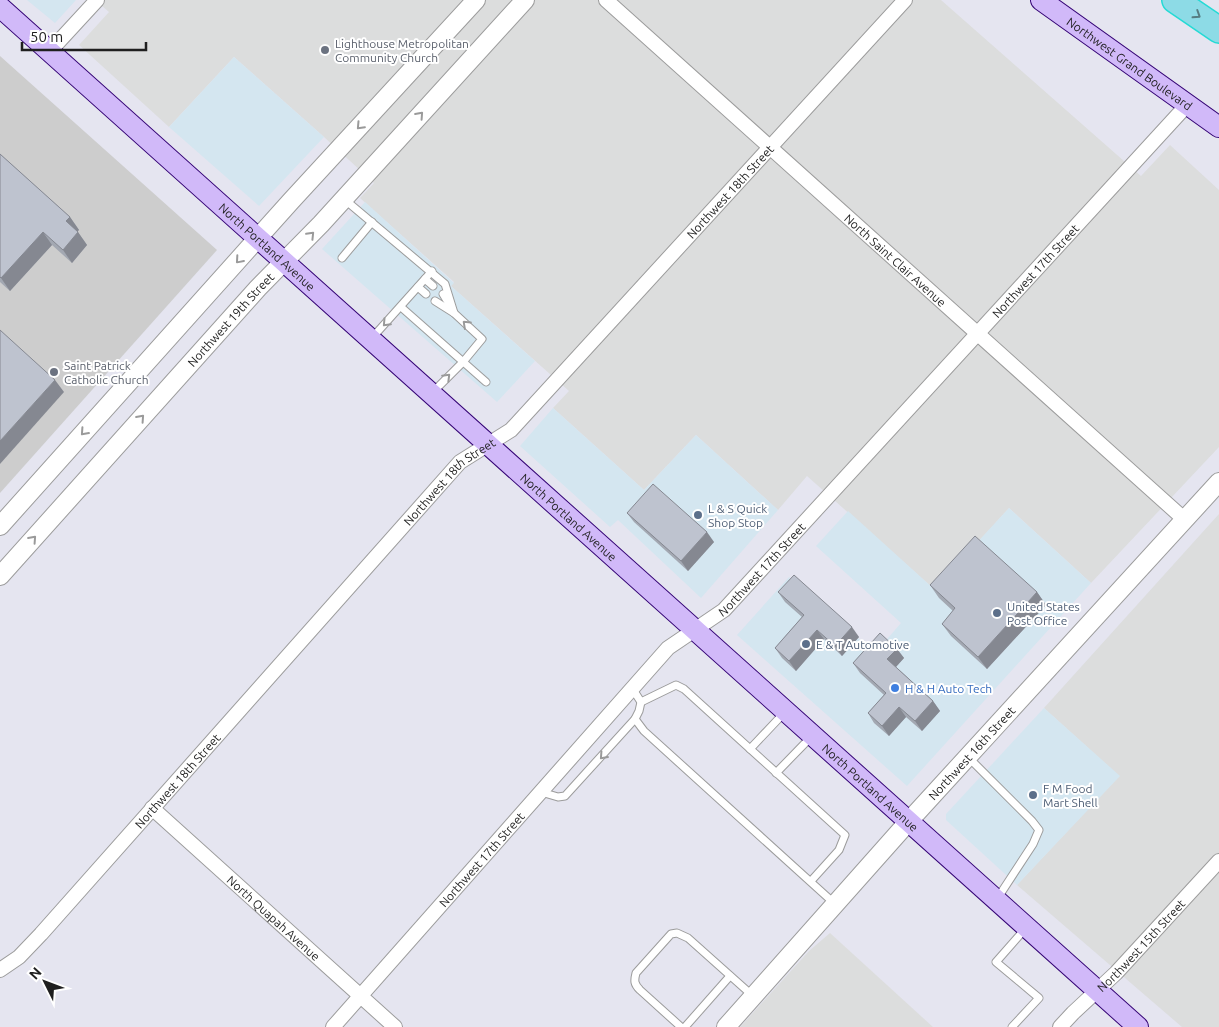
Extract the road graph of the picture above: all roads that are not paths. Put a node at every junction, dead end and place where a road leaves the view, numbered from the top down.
1 (97, 0) edge
2 (476, 0) edge
3 (525, 0) edge
4 (606, 0) edge
5 (905, 0) edge
6 (1041, 0) edge
7 (1175, 0) edge
8 (0, 6) edge
9 (1219, 30) edge
10 (50, 51) junction
11 (1187, 106) junction
12 (1219, 127) edge
13 (770, 148) junction
14 (344, 198) junction
15 (372, 222) junction
16 (258, 238) junction
17 (342, 258) dead end
18 (284, 261) junction
19 (432, 271) junction
20 (425, 279) junction
21 (434, 286) dead end
22 (418, 287) junction
23 (426, 294) dead end
24 (442, 294) dead end
25 (435, 302) dead end
26 (401, 307) junction
27 (454, 313) junction
28 (978, 334) junction
29 (371, 339) junction
30 (463, 362) junction
31 (486, 382) dead end
32 (432, 393) junction
33 (488, 444) junction
34 (1219, 482) edge
35 (1184, 519) junction
36 (0, 526) edge
37 (0, 576) edge
38 (695, 630) junction
39 (632, 688) junction
40 (641, 702) junction
41 (786, 711) junction
42 (635, 719) junction
43 (813, 735) junction
44 (750, 749) junction
45 (968, 756) junction
46 (776, 773) junction
47 (541, 792) junction
48 (152, 808) junction
49 (909, 821) junction
50 (1219, 861) edge
51 (811, 881) junction
52 (996, 900) junction
53 (835, 904) junction
54 (1027, 927) junction
55 (0, 970) edge
56 (730, 976) junction
57 (1097, 990) junction
58 (362, 996) junction
59 (753, 996) junction
60 (333, 1027) edge
61 (395, 1027) edge
62 (681, 1027) edge
63 (685, 1027) edge
64 (726, 1027) edge
65 (1012, 1027) edge
66 (1060, 1027) edge
67 (1138, 1027) edge

1 - 10 street
2 -> 16 street
14 -> 3 street, Northwest 19th Street
4 - 13 street, North Saint Clair Avenue
5 - 13 street, Northwest 18th Street
6 - 11 main road, Northwest Grand Boulevard
7 -> 9 highway
8 - 10 main road, North Portland Avenue
10 - 16 main road, North Portland Avenue
11 - 12 main road, Northwest Grand Boulevard
11 - 28 street, Northwest 17th Street
13 - 28 street, North Saint Clair Avenue
13 - 33 street, Northwest 18th Street
14 - 15 lane
18 -> 14 street, Northwest 19th Street
15 - 17 lane
15 - 19 lane
16 - 18 main road, North Portland Avenue
16 -> 36 street
18 - 29 main road, North Portland Avenue
37 -> 18 street, Northwest 19th Street
19 - 20 lane
19 - 27 lane
20 - 21 lane
20 - 22 lane
22 - 23 lane
22 - 26 lane
24 - 27 lane
25 - 27 lane
26 -> 29 lane
26 - 30 lane
30 -> 27 lane
28 - 35 street, North Saint Clair Avenue
28 - 38 street, Northwest 17th Street
29 - 32 main road, North Portland Avenue
30 - 31 lane
32 -> 30 lane
32 - 33 main road, North Portland Avenue
33 - 38 main road, North Portland Avenue
33 - 48 street, Northwest 18th Street
34 - 35 street, Northwest 16th Street
35 - 45 street, Northwest 16th Street
38 - 39 street, Northwest 17th Street
38 - 41 main road, North Portland Avenue
39 - 40 lane
39 - 47 street, Northwest 17th Street
40 - 42 lane
40 - 44 lane
41 - 43 main road, North Portland Avenue
41 - 44 lane
42 -> 47 lane
42 - 51 lane
43 - 46 lane
43 - 49 main road, North Portland Avenue
44 - 46 lane
45 - 49 street, Northwest 16th Street
45 - 52 lane
46 - 51 lane
47 - 58 street, Northwest 17th Street
48 - 55 street, Northwest 18th Street
48 - 58 street, North Quapah Avenue
49 - 52 main road, North Portland Avenue
49 - 53 street, Northwest 16th Street
50 - 57 street, Northwest 15th Street
51 - 53 lane
52 - 54 main road, North Portland Avenue
53 - 59 street, Northwest 16th Street
54 - 57 main road, North Portland Avenue
54 - 65 lane
56 - 59 lane
56 - 62 lane
56 - 63 lane
57 - 66 street, Northwest 15th Street
57 - 67 main road, North Portland Avenue
58 - 60 street, Northwest 17th Street
58 - 61 street, North Quapah Avenue
59 - 64 street, Northwest 16th Street

